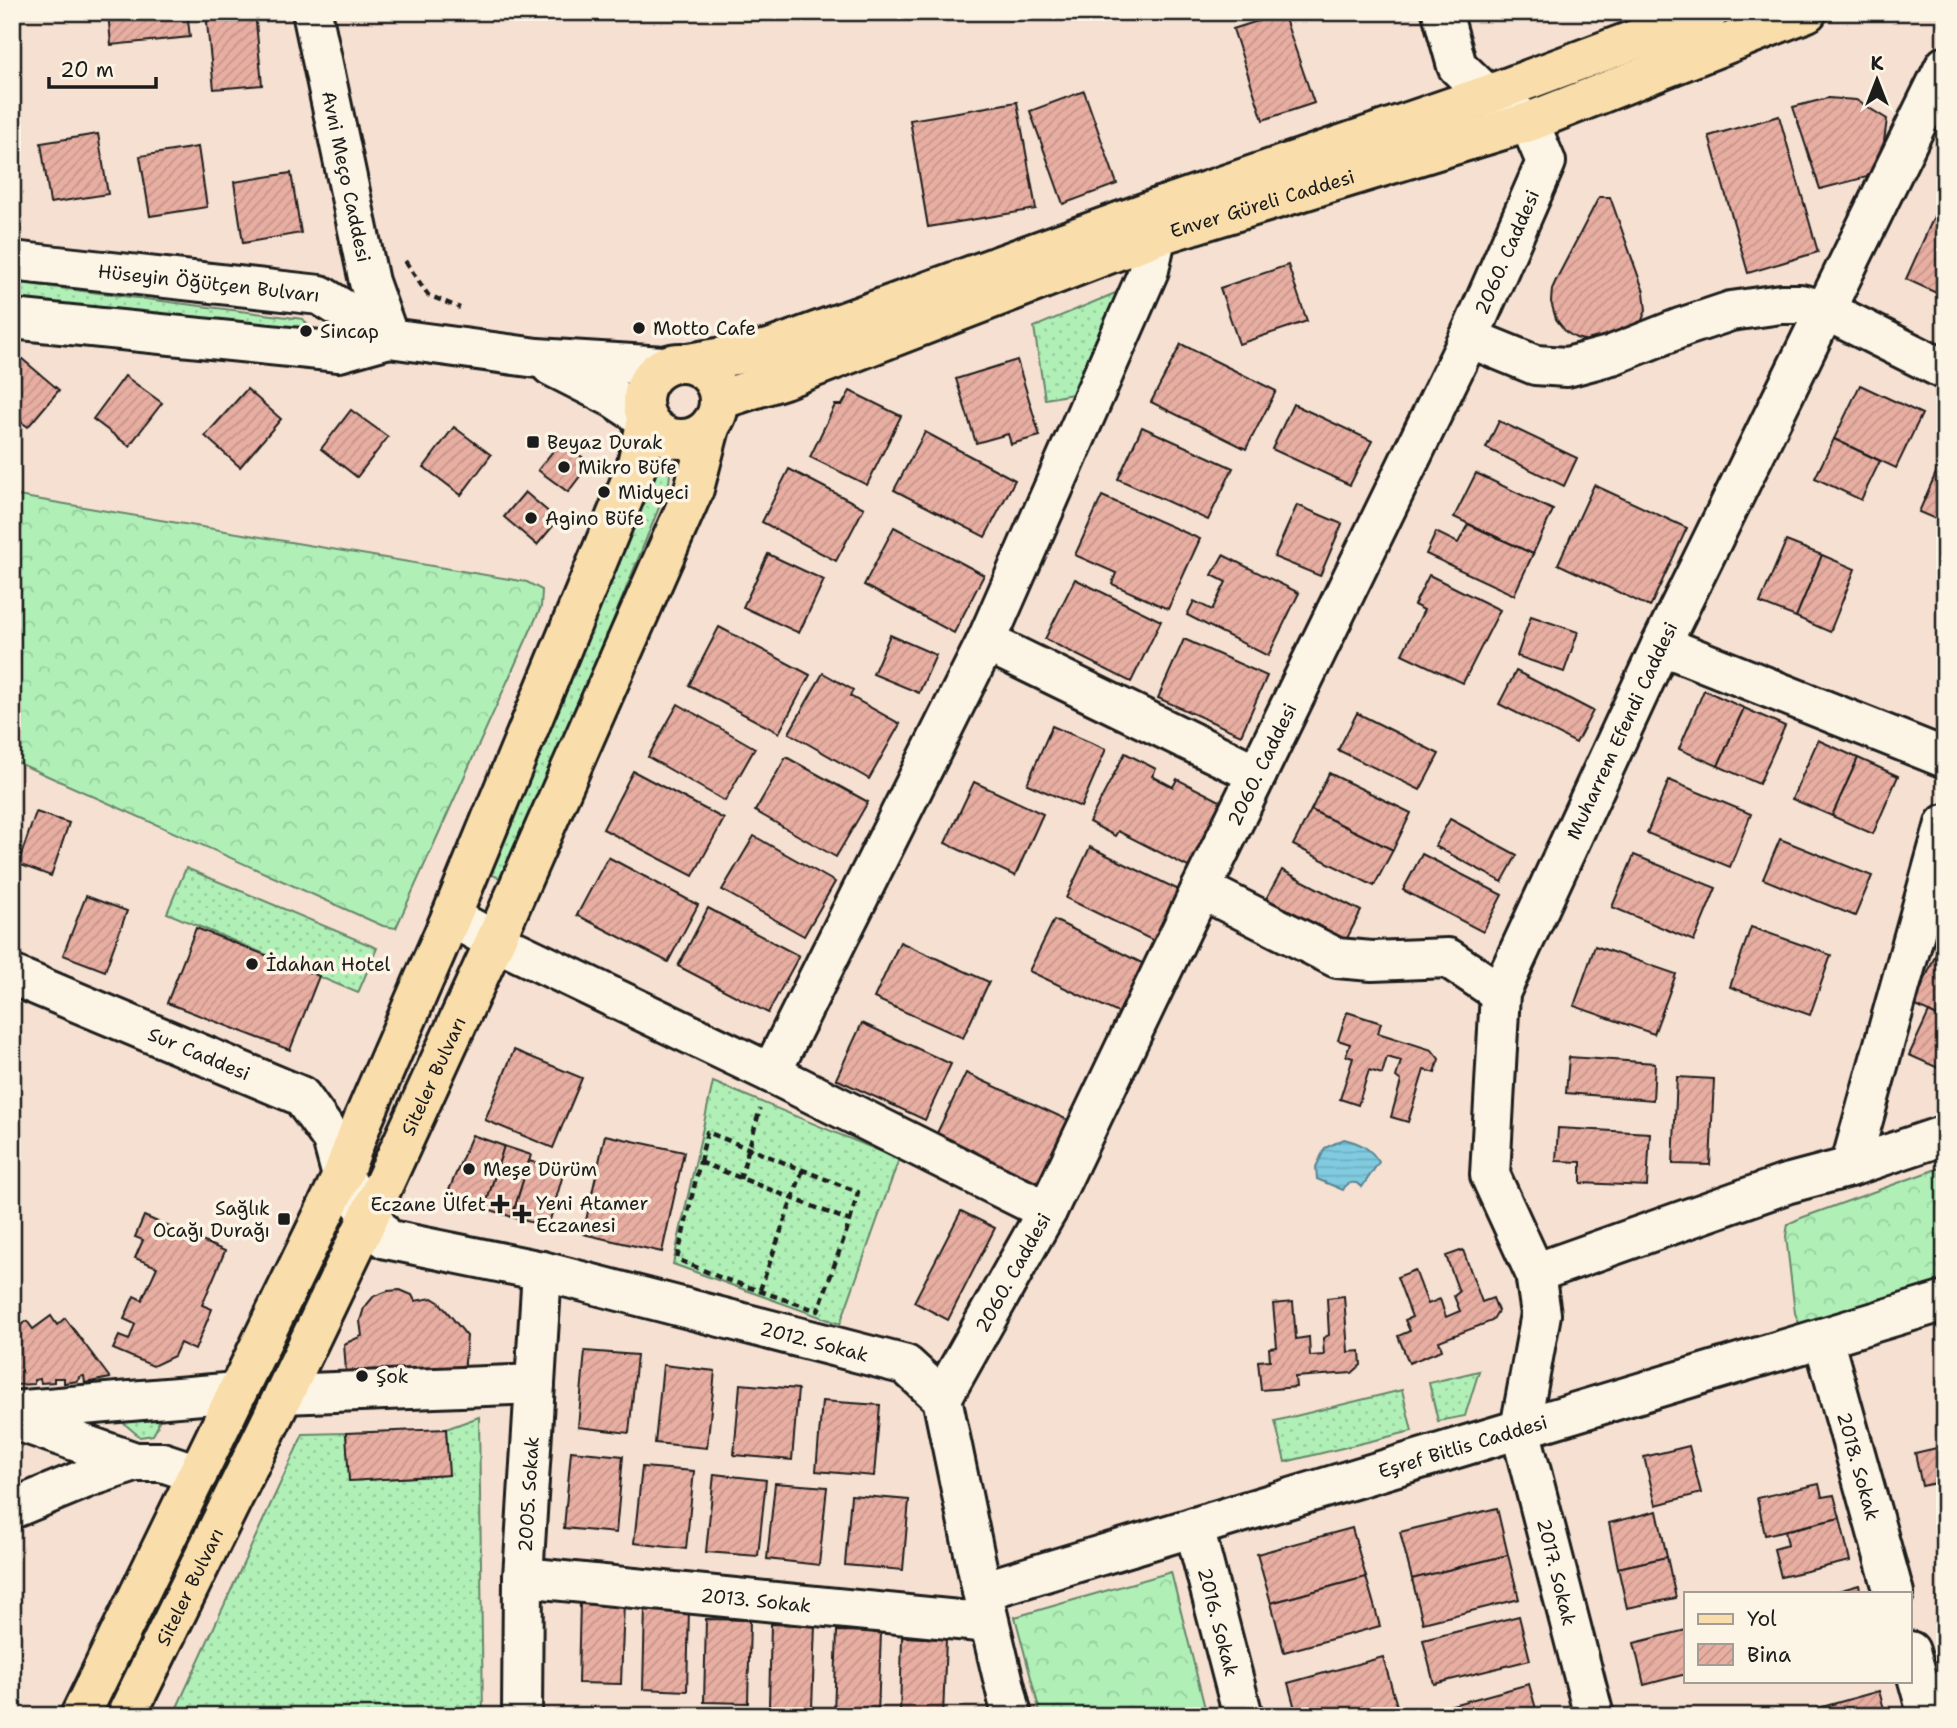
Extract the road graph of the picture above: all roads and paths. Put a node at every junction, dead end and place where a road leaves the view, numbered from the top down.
1 (312, 12) edge
2 (1442, 12) edge
3 (1709, 12) edge
4 (1807, 12) edge
5 (1945, 66) edge
6 (1488, 95) junction
7 (1529, 121) junction
8 (1159, 221) junction
9 (398, 251) dead end
10 (12, 261) edge
11 (464, 310) dead end
12 (1825, 310) junction
13 (12, 318) edge
14 (389, 338) junction
15 (1469, 338) junction
16 (537, 358) junction
17 (677, 365) junction
18 (1945, 370) edge
19 (715, 412) junction
20 (647, 420) junction
21 (986, 642) junction
22 (1661, 645) junction
23 (1945, 758) edge
24 (1257, 774) junction
25 (1945, 824) edge
26 (1201, 889) junction
27 (451, 917) junction
28 (495, 941) junction
29 (12, 975) edge
30 (1500, 993) junction
31 (771, 1073) junction
32 (1945, 1135) edge
33 (749, 1147) junction
34 (700, 1162) junction
35 (1850, 1167) junction
36 (803, 1169) junction
37 (342, 1175) junction
38 (740, 1178) junction
39 (791, 1199) junction
40 (1047, 1211) junction
41 (370, 1214) junction
42 (850, 1221) junction
43 (542, 1271) junction
44 (1535, 1273) junction
45 (760, 1291) junction
46 (1945, 1301) edge
47 (1823, 1338) junction
48 (535, 1384) junction
49 (237, 1392) junction
50 (284, 1394) junction
51 (942, 1398) junction
52 (12, 1411) edge
53 (12, 1419) edge
54 (1520, 1429) junction
55 (135, 1462) junction
56 (198, 1474) junction
57 (12, 1509) edge
58 (1194, 1527) junction
59 (523, 1577) junction
60 (1894, 1592) edge
61 (986, 1607) junction
62 (1912, 1658) edge
63 (80, 1716) edge
64 (126, 1716) edge
65 (522, 1716) edge
66 (1012, 1716) edge
67 (1243, 1716) edge
68 (1594, 1716) edge
69 (1928, 1716) edge

1 - 14 street, Avni Meço Caddesi
2 - 6 street
3 - 6 main road, Enver Güreli Caddesi
4 - 7 main road, Enver Güreli Caddesi
5 - 12 street, Muharrem Efendi Caddesi
6 - 7 street
6 - 8 main road, Enver Güreli Caddesi
7 - 8 main road, Enver Güreli Caddesi
7 - 15 street, 2060. Caddesi
8 - 17 main road, Enver Güreli Caddesi
8 - 19 main road, Enver Güreli Caddesi
8 - 21 street
9 - 11 path
10 - 14 street, Hüseyin Öğütçen Bulvarı
12 - 15 street
12 - 18 street
12 - 22 street, Muharrem Efendi Caddesi
13 - 14 street
14 - 16 street
15 - 24 street, 2060. Caddesi
16 - 17 street
16 - 20 street
17 - 19 main road
17 - 20 main road
19 - 20 main road
19 - 28 main road, Siteler Bulvarı
20 - 27 main road
21 - 24 street
21 - 31 street
22 - 23 street
22 - 30 street, Muharrem Efendi Caddesi
24 - 26 street, 2060. Caddesi
25 - 35 street
26 - 30 street
26 - 40 street, 2060. Caddesi
27 - 28 street
27 - 37 main road
28 - 31 street
28 - 41 main road, Siteler Bulvarı
29 - 37 street, Sur Caddesi
30 - 44 street, Muharrem Efendi Caddesi
31 - 33 path
31 - 40 street
32 - 35 street
33 - 34 path
33 - 36 path
33 - 38 path
34 - 38 path
34 - 45 path
35 - 44 street
36 - 39 path
36 - 42 path
37 - 41 street, 2012. Sokak
37 - 49 main road
38 - 39 path
39 - 42 path
39 - 45 path
40 - 51 street, 2060. Caddesi
41 - 43 street, 2012. Sokak
41 - 50 main road, Siteler Bulvarı
42 - 45 path
43 - 48 street, 2005. Sokak
43 - 51 street, 2012. Sokak
44 - 54 street, Muharrem Efendi Caddesi
46 - 47 street, Eşref Bitlis Caddesi
47 - 54 street, Eşref Bitlis Caddesi
47 - 60 street, 2018. Sokak
48 - 50 street
48 - 59 street, 2005. Sokak
49 - 52 street
49 - 56 main road
50 - 64 main road, Siteler Bulvarı
51 - 61 street
53 - 55 street
54 - 58 street, Eşref Bitlis Caddesi
54 - 68 street, 2017. Sokak
55 - 56 street
55 - 57 street
56 - 63 main road
58 - 61 street, Eşref Bitlis Caddesi
58 - 67 street, 2016. Sokak
59 - 61 street, 2013. Sokak
59 - 65 street, 2005. Sokak
61 - 66 street
62 - 69 street

